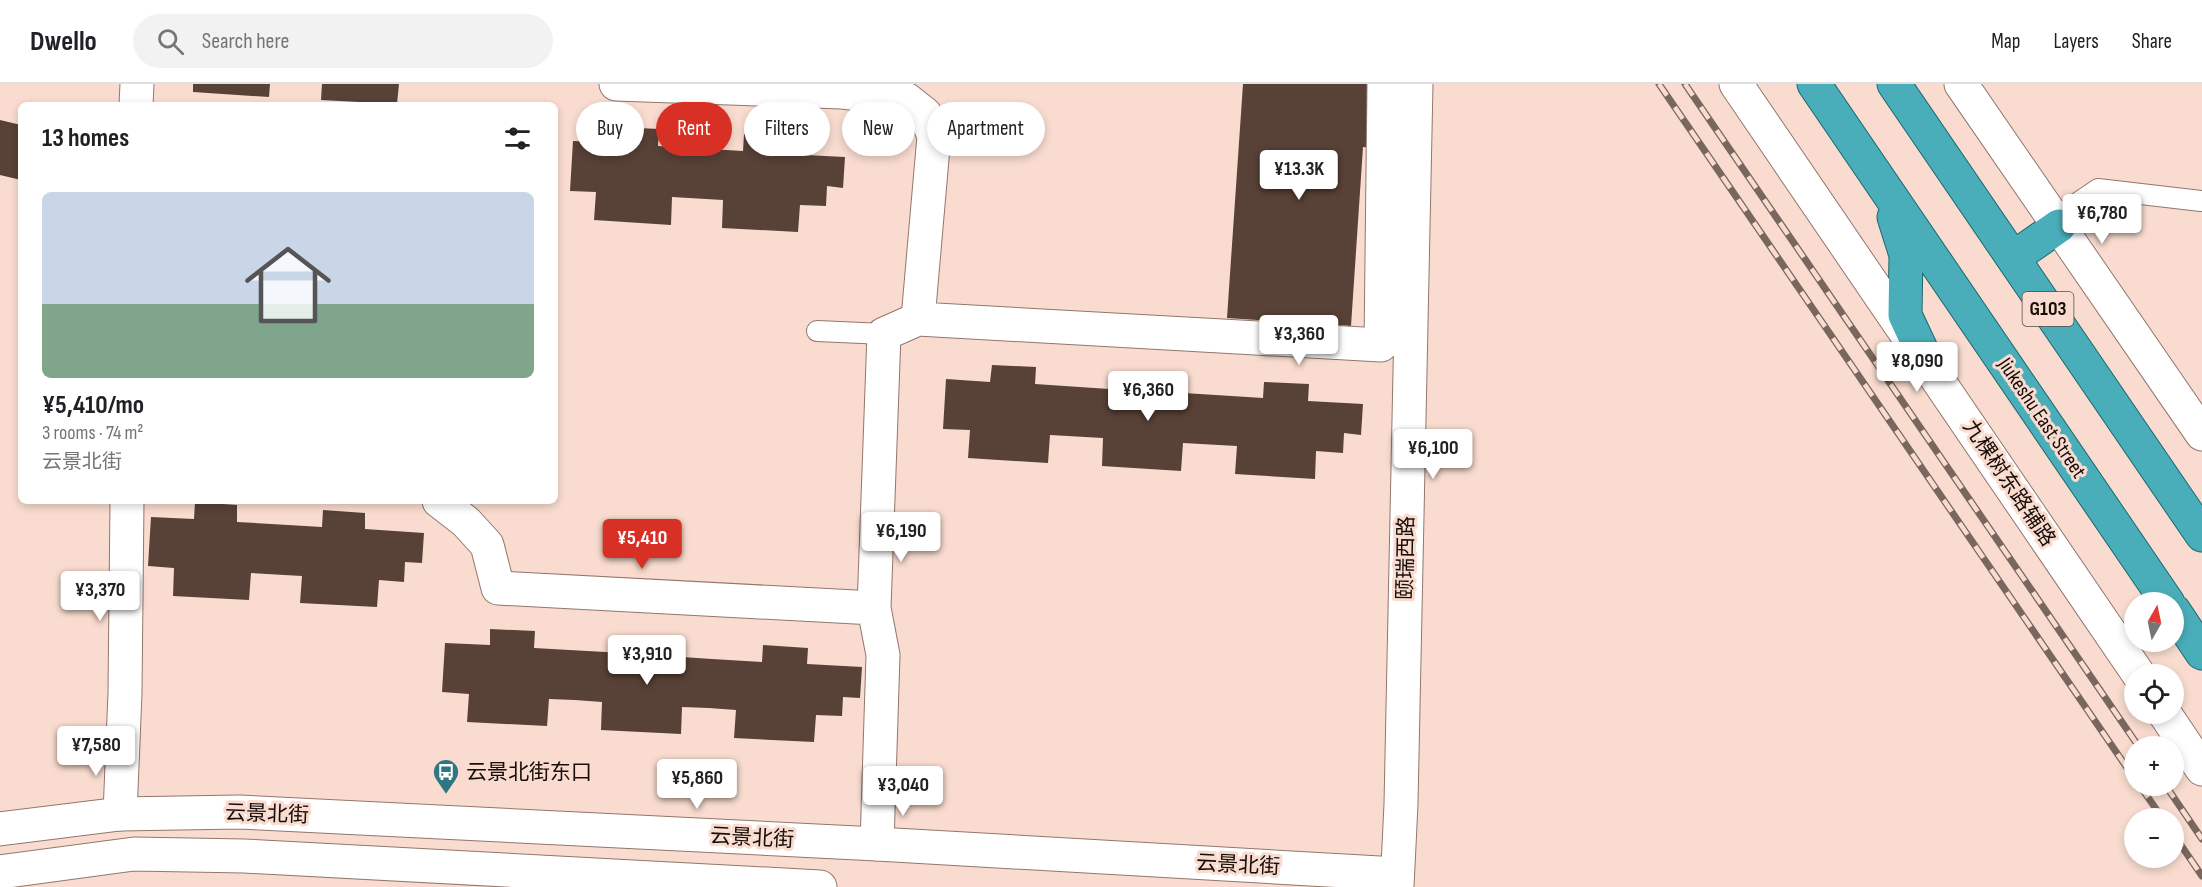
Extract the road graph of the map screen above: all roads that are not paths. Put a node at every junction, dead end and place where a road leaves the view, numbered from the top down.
1 (136, 84) edge
2 (616, 84) edge
3 (1384, 84) edge
4 (1416, 84) edge
5 (1736, 84) edge
6 (1814, 84) edge
7 (1894, 84) edge
8 (1961, 84) edge
9 (842, 88) edge
10 (136, 102) edge
11 (1884, 187) junction
12 (2201, 201) edge
13 (2056, 223) junction
14 (2013, 258) junction
15 (918, 319) junction
16 (817, 331) dead end
17 (884, 334) junction
18 (1926, 360) junction
19 (2202, 434) edge
20 (127, 504) edge
21 (443, 504) edge
22 (2202, 535) edge
23 (2160, 592) edge
24 (874, 608) junction
25 (2184, 626) edge
26 (2202, 653) edge
27 (2132, 664) edge
28 (2172, 724) edge
29 (2202, 769) edge
30 (120, 814) junction
31 (0, 829) edge
32 (877, 844) junction
33 (0, 872) edge
34 (1397, 880) edge
35 (820, 887) edge

1 - 10 street
2 - 9 street
3 - 15 street
4 - 34 street, 颐瑞西路
5 - 18 street, 九棵树东路辅路
6 - 11 highway, Jiukeshu East Street
7 - 14 highway, G103
8 - 13 street
9 - 15 street
11 - 18 highway
11 - 23 highway, Jiukeshu East Street
12 - 13 lane
13 - 14 highway
13 - 19 street
14 - 22 highway, G103
15 - 17 street
16 - 17 lane
17 - 24 street
18 - 27 street, 九棵树东路辅路
20 - 30 street
21 - 24 street
24 - 32 street
25 - 26 highway
28 - 29 street
30 - 31 street, 云景北街
30 - 32 street, 云景北街
32 - 34 street, 云景北街
33 - 35 street, 云景北街

